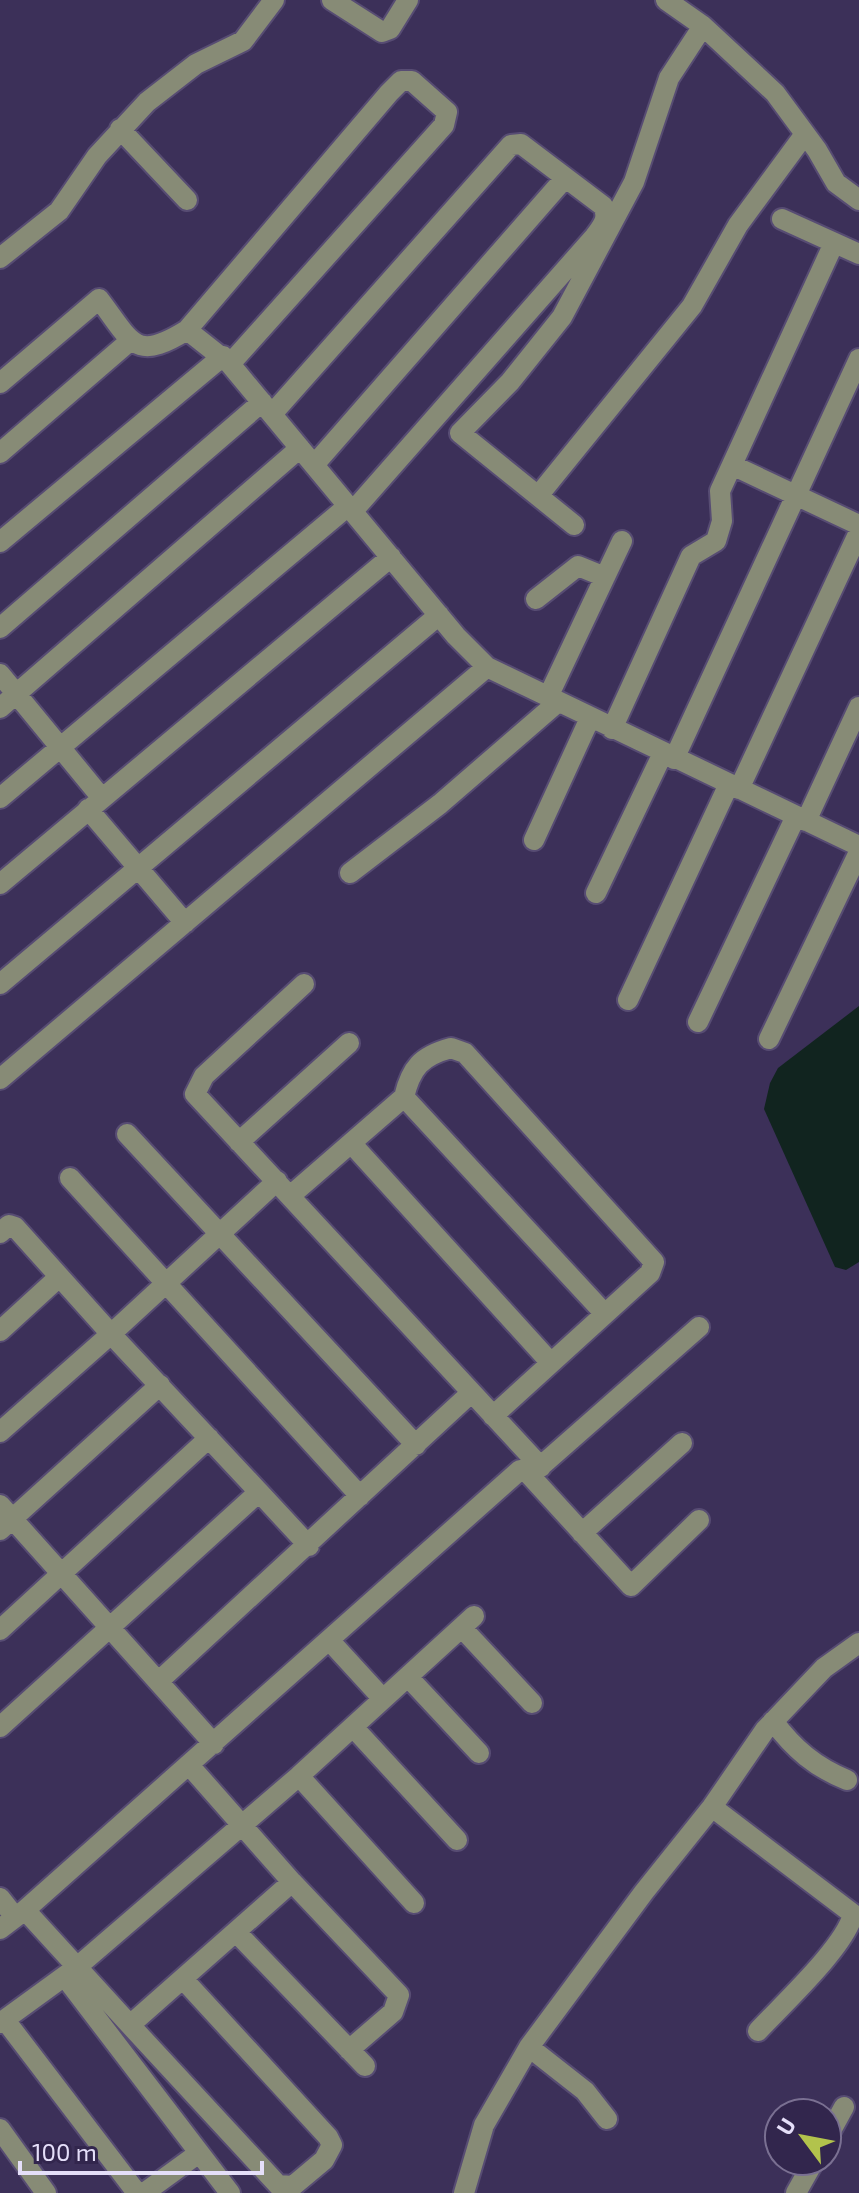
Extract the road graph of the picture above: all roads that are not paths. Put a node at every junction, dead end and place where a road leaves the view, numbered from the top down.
1 (274, 0) edge
2 (332, 0) edge
3 (408, 0) edge
4 (666, 0) edge
5 (703, 26) junction
6 (120, 129) junction
7 (805, 134) junction
8 (565, 178) junction
9 (187, 200) dead end
10 (859, 200) edge
11 (782, 219) dead end
12 (834, 243) junction
13 (859, 254) edge
14 (0, 258) edge
15 (187, 330) junction
16 (131, 340) junction
17 (859, 359) edge
18 (226, 360) junction
19 (0, 383) edge
20 (267, 408) junction
21 (300, 448) junction
22 (0, 453) edge
23 (314, 465) junction
24 (734, 466) junction
25 (538, 496) junction
26 (797, 497) junction
27 (350, 509) junction
28 (574, 525) dead end
29 (859, 525) edge
30 (859, 532) edge
31 (622, 541) dead end
32 (0, 542) edge
33 (391, 557) junction
34 (605, 577) junction
35 (536, 599) dead end
36 (439, 615) junction
37 (0, 628) edge
38 (487, 667) junction
39 (0, 674) edge
40 (16, 694) junction
41 (553, 700) junction
42 (859, 707) edge
43 (0, 708) edge
44 (590, 718) junction
45 (612, 729) junction
46 (60, 746) junction
47 (669, 756) junction
48 (734, 787) junction
49 (0, 798) edge
50 (94, 803) junction
51 (801, 819) junction
52 (534, 840) dead end
53 (859, 849) edge
54 (137, 868) junction
55 (350, 873) dead end
56 (0, 884) edge
57 (596, 893) dead end
58 (185, 923) junction
59 (0, 984) edge
60 (304, 984) dead end
61 (628, 1000) dead end
62 (698, 1022) dead end
63 (769, 1039) dead end
64 (349, 1043) dead end
65 (0, 1079) edge
66 (404, 1097) junction
67 (127, 1134) dead end
68 (239, 1142) junction
69 (351, 1143) junction
70 (70, 1178) dead end
71 (283, 1189) junction
72 (0, 1233) edge
73 (222, 1233) junction
74 (59, 1277) junction
75 (168, 1281) junction
76 (605, 1314) junction
77 (699, 1327) dead end
78 (0, 1331) edge
79 (111, 1334) junction
80 (551, 1363) junction
81 (160, 1385) junction
82 (471, 1393) junction
83 (493, 1416) junction
84 (0, 1432) edge
85 (209, 1438) junction
86 (682, 1443) dead end
87 (416, 1445) junction
88 (535, 1471) junction
89 (259, 1492) junction
90 (360, 1496) junction
91 (4, 1518) edge
92 (699, 1520) dead end
93 (582, 1533) junction
94 (309, 1546) junction
95 (63, 1574) junction
96 (111, 1627) junction
97 (0, 1630) edge
98 (329, 1640) junction
99 (859, 1643) edge
100 (408, 1677) junction
101 (159, 1681) junction
102 (383, 1699) junction
103 (532, 1703) dead end
104 (773, 1721) junction
105 (0, 1727) edge
106 (353, 1727) junction
107 (214, 1744) junction
108 (479, 1753) dead end
109 (189, 1765) junction
110 (299, 1776) junction
111 (847, 1780) dead end
112 (712, 1807) junction
113 (242, 1824) junction
114 (457, 1840) dead end
115 (292, 1882) junction
116 (0, 1898) edge
117 (414, 1903) dead end
118 (14, 1919) edge
119 (236, 1932) junction
120 (71, 1972) junction
121 (183, 1979) junction
122 (3, 2022) edge
123 (130, 2025) junction
124 (758, 2031) dead end
125 (529, 2047) junction
126 (349, 2050) junction
127 (365, 2066) dead end
128 (607, 2119) dead end
129 (0, 2129) edge
130 (199, 2153) junction
131 (46, 2193) edge
132 (137, 2193) edge
133 (144, 2193) edge
134 (230, 2193) edge
135 (464, 2193) edge

1 - 6 street
2 - 3 street
4 - 5 street
5 - 7 street
5 - 25 street
6 - 9 street
6 - 14 street
7 - 10 street
7 - 25 street
8 - 20 street
8 - 23 street
8 - 27 street
11 - 12 street
12 - 13 street
12 - 24 street
15 - 16 street
15 - 18 street
15 - 18 street
16 - 19 street
16 - 22 street
17 - 26 street
18 - 20 street
18 - 32 street
20 - 21 street
20 - 37 street
21 - 23 street
21 - 40 street
23 - 27 street
24 - 26 street
24 - 45 street
25 - 28 street
26 - 29 street
26 - 47 street
27 - 33 street
27 - 46 street
30 - 48 street
31 - 34 street
33 - 36 street
33 - 50 street
34 - 35 street
34 - 41 street
36 - 38 street
36 - 54 street
38 - 41 street
38 - 58 street
39 - 40 street
40 - 43 street
40 - 46 street
41 - 44 street
41 - 55 street
42 - 51 street
44 - 45 street
44 - 52 street
45 - 47 street
46 - 49 street
46 - 50 street
47 - 48 street
47 - 57 street
48 - 51 street
48 - 61 street
50 - 54 street
50 - 56 street
51 - 53 street
51 - 62 street
53 - 63 street
54 - 58 street
54 - 59 street
58 - 65 street
60 - 68 street
64 - 68 street
66 - 69 street
66 - 76 street
66 - 76 street
67 - 73 street
68 - 71 street
69 - 71 street
69 - 80 street
70 - 75 street
71 - 73 street
71 - 82 street
72 - 74 street
73 - 75 street
73 - 87 street
74 - 78 street
74 - 79 street
75 - 79 street
75 - 90 street
76 - 80 street
77 - 88 street
79 - 81 street
79 - 84 street
80 - 83 street
81 - 85 street
81 - 91 street
82 - 83 street
82 - 87 street
83 - 88 street
85 - 89 street
85 - 95 street
86 - 93 street
87 - 90 street
88 - 93 street
88 - 98 street
89 - 94 street
89 - 96 street
90 - 94 street
91 - 95 street
92 - 93 street
94 - 101 street
95 - 96 street
95 - 97 street
96 - 101 street
96 - 105 street
98 - 102 street
98 - 107 street
99 - 104 street
100 - 102 street
100 - 103 street
100 - 108 street
101 - 107 street
102 - 106 street
104 - 111 street
104 - 112 street
106 - 110 street
106 - 114 street
107 - 109 street
109 - 113 street
109 - 118 street
110 - 113 street
110 - 117 street
112 - 124 street
112 - 125 street
113 - 115 street
113 - 120 street
115 - 119 street
115 - 126 street
116 - 118 street
118 - 120 street
119 - 121 street
119 - 126 street
120 - 122 street
120 - 123 street
120 - 130 street
121 - 123 street
121 - 123 street
122 - 132 street
125 - 128 street
125 - 135 street
126 - 127 street
129 - 131 street
130 - 133 street
130 - 134 street

